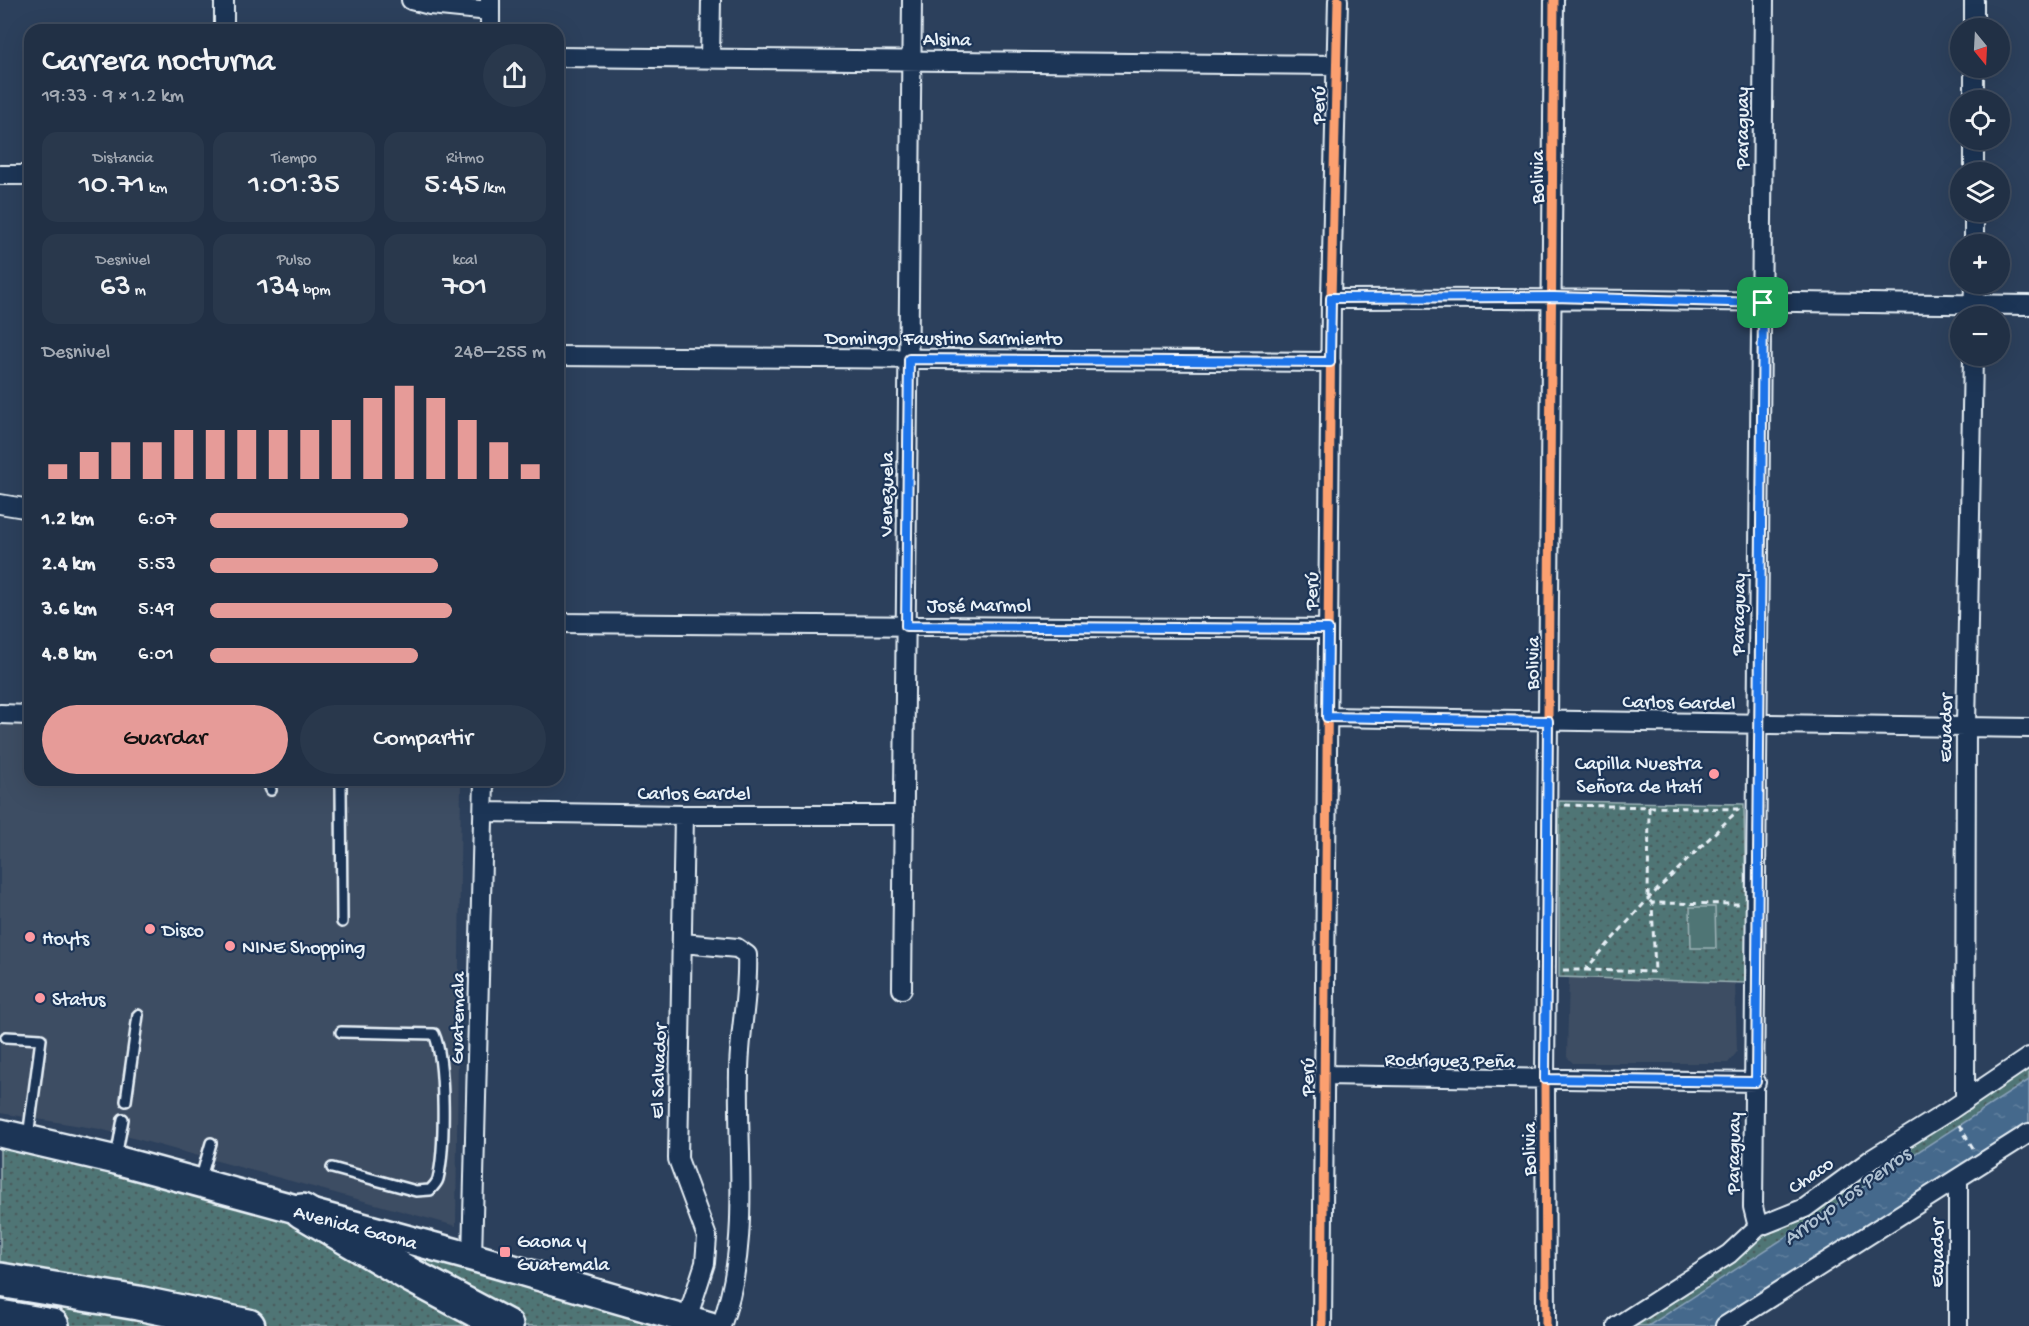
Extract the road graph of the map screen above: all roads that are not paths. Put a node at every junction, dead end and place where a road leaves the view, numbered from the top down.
1 (224, 0) edge
2 (411, 0) edge
3 (711, 0) edge
4 (912, 0) edge
5 (1338, 0) edge
6 (1554, 0) edge
7 (1764, 0) edge
8 (1974, 0) edge
9 (490, 6) edge
10 (1974, 18) edge
11 (224, 24) edge
12 (490, 24) edge
13 (564, 57) edge
14 (710, 58) junction
15 (912, 60) junction
16 (1336, 65) junction
17 (0, 175) edge
18 (24, 175) edge
19 (1554, 297) junction
20 (1331, 298) junction
21 (1763, 303) junction
22 (2029, 305) edge
23 (2010, 307) edge
24 (1950, 310) edge
25 (564, 356) edge
26 (909, 359) junction
27 (1330, 362) junction
28 (1973, 366) edge
29 (0, 504) edge
30 (24, 508) edge
31 (564, 623) edge
32 (906, 626) junction
33 (1328, 629) junction
34 (0, 714) edge
35 (24, 715) edge
36 (1327, 717) junction
37 (1548, 721) junction
38 (1758, 726) junction
39 (1966, 726) junction
40 (2029, 728) edge
41 (269, 786) edge
42 (341, 786) edge
43 (484, 786) edge
44 (271, 790) dead end
45 (483, 812) junction
46 (684, 815) junction
47 (904, 815) junction
48 (342, 922) dead end
49 (683, 944) junction
50 (902, 989) dead end
51 (138, 1015) dead end
52 (341, 1032) dead end
53 (6, 1037) dead end
54 (2029, 1057) edge
55 (1324, 1075) junction
56 (1545, 1079) junction
57 (1756, 1082) junction
58 (126, 1101) dead end
59 (1965, 1101) junction
60 (123, 1119) dead end
61 (0, 1133) edge
62 (2029, 1133) edge
63 (27, 1139) junction
64 (211, 1143) dead end
65 (116, 1160) junction
66 (332, 1168) dead end
67 (1958, 1180) junction
68 (199, 1183) junction
69 (302, 1211) junction
70 (1758, 1227) junction
71 (472, 1257) junction
72 (0, 1280) edge
73 (0, 1317) edge
74 (1749, 1319) edge
75 (699, 1323) edge
76 (52, 1326) edge
77 (248, 1326) edge
78 (506, 1326) edge
79 (721, 1326) edge
80 (1322, 1326) edge
81 (1546, 1326) edge
82 (1617, 1326) edge
83 (1725, 1326) edge
84 (1958, 1326) edge

1 - 11 street
2 - 9 street
3 - 14 street
4 - 15 street, Venezuela
5 - 16 street, Perú
6 - 19 street, Bolivia
7 - 21 street, Paraguay
8 - 10 street
9 - 12 street
13 - 14 street, Alsina
14 - 15 street, Alsina
15 - 16 street, Alsina
15 - 26 street, Venezuela
16 - 20 street, Perú
17 - 18 street
19 - 20 street
19 - 21 street
19 - 37 street, Bolivia
20 - 27 street, Perú
21 - 24 street
21 - 38 street, Paraguay
22 - 23 street
25 - 26 street, Domingo Faustino Sarmiento
26 - 27 street, Domingo Faustino Sarmiento
26 - 32 street, Venezuela
27 - 33 street, Perú
28 - 39 street, Ecuador
29 - 30 street
31 - 32 street, José Marmol
32 - 33 street, José Marmol
32 - 47 street, Venezuela
33 - 36 street, Perú
34 - 35 street
36 - 37 street, Carlos Gardel
36 - 55 street, Perú
37 - 38 street, Carlos Gardel
37 - 56 street, Bolivia
38 - 39 street, Carlos Gardel
38 - 57 street, Paraguay
39 - 40 street, Carlos Gardel
39 - 59 street, Ecuador
41 - 44 lane
42 - 48 lane
43 - 45 street, Guatemala
45 - 46 street, Carlos Gardel
45 - 71 street, Guatemala
46 - 47 street, Carlos Gardel
46 - 49 street, El Salvador
47 - 50 street, Venezuela
49 - 75 street, El Salvador
49 - 79 street
51 - 58 lane
52 - 66 lane
53 - 63 lane
54 - 59 street, Chaco
55 - 56 street, Rodríguez Peña
55 - 80 street, Perú
56 - 57 street, Rodríguez Peña
56 - 81 street, Bolivia
57 - 70 street, Paraguay
59 - 70 street, Chaco
60 - 65 lane
61 - 63 street, Avenida Gaona
62 - 67 street
63 - 65 street, Avenida Gaona
64 - 68 lane
65 - 68 street, Avenida Gaona
67 - 74 street
67 - 84 street, Ecuador
68 - 69 street, Avenida Gaona
69 - 71 street, Avenida Gaona
69 - 78 highway
70 - 82 street, Chaco
71 - 75 street, Avenida Gaona
72 - 77 highway
73 - 76 highway
74 - 83 street

